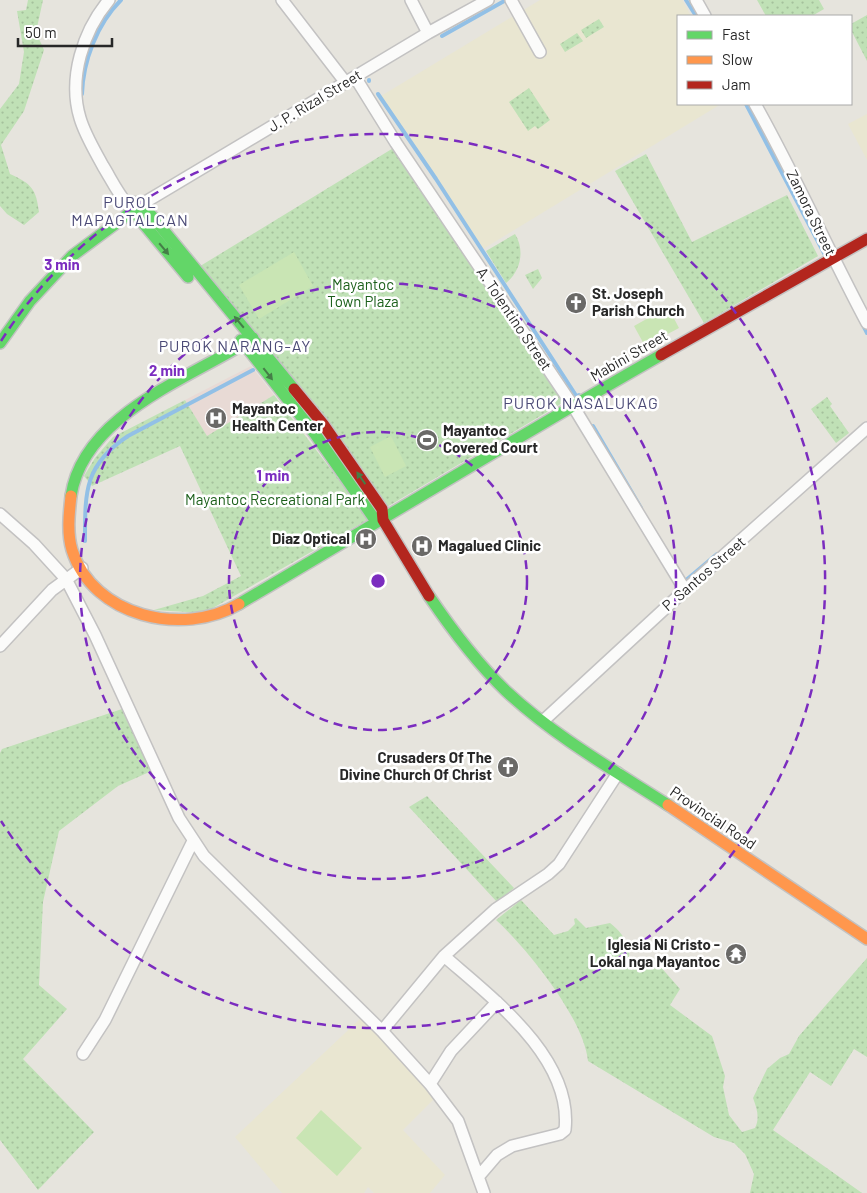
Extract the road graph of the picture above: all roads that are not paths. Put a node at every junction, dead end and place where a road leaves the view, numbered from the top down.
1 (109, 0) edge
2 (282, 0) edge
3 (412, 0) edge
4 (488, 0) edge
5 (512, 0) edge
6 (696, 0) edge
7 (704, 15) edge
8 (428, 33) junction
9 (540, 52) dead end
10 (350, 80) junction
11 (756, 105) edge
12 (138, 208) junction
13 (867, 239) edge
14 (832, 258) junction
15 (867, 323) edge
16 (248, 341) junction
17 (0, 343) edge
18 (573, 406) junction
19 (867, 428) edge
20 (326, 429) junction
21 (316, 436) junction
22 (0, 514) edge
23 (383, 520) junction
24 (82, 568) junction
25 (66, 579) junction
26 (684, 590) junction
27 (0, 646) edge
28 (543, 721) junction
29 (618, 773) junction
30 (194, 841) junction
31 (867, 939) edge
32 (444, 956) junction
33 (497, 1002) junction
34 (382, 1031) junction
35 (83, 1054) dead end
36 (430, 1084) junction
37 (479, 1176) junction
38 (484, 1193) edge

1 - 12 street
2 - 10 street, A. Tolentino Street
3 - 8 street
4 - 8 street, J. P. Rizal Street
5 - 9 street
6 - 7 street
8 - 10 street, J. P. Rizal Street
10 - 12 street, J. P. Rizal Street
10 - 18 street, A. Tolentino Street
11 - 14 street, Zamora Street
12 - 16 main road
12 - 17 main road
13 - 14 main road, Mabini Street
14 - 15 street, Zamora Street
14 - 18 main road, Mabini Street
16 - 20 main road
16 -> 21 main road
16 - 24 main road, Mabini Street
18 - 23 main road, Mabini Street
18 - 26 street, A. Tolentino Street
19 - 26 street, P. Santos Street
20 - 21 main road
23 -> 20 main road
21 - 23 main road
22 - 25 street
23 - 24 main road, Mabini Street
23 - 28 main road, Provincial Road
24 - 25 street
25 - 27 street
25 - 30 street
26 - 28 street, P. Santos Street
28 - 29 main road, Provincial Road
29 - 31 main road, Provincial Road
29 - 32 street
30 - 34 street
30 - 35 street
32 - 33 street
32 - 34 street
33 - 36 street
33 - 37 street
34 - 36 street
36 - 37 street
37 - 38 street

